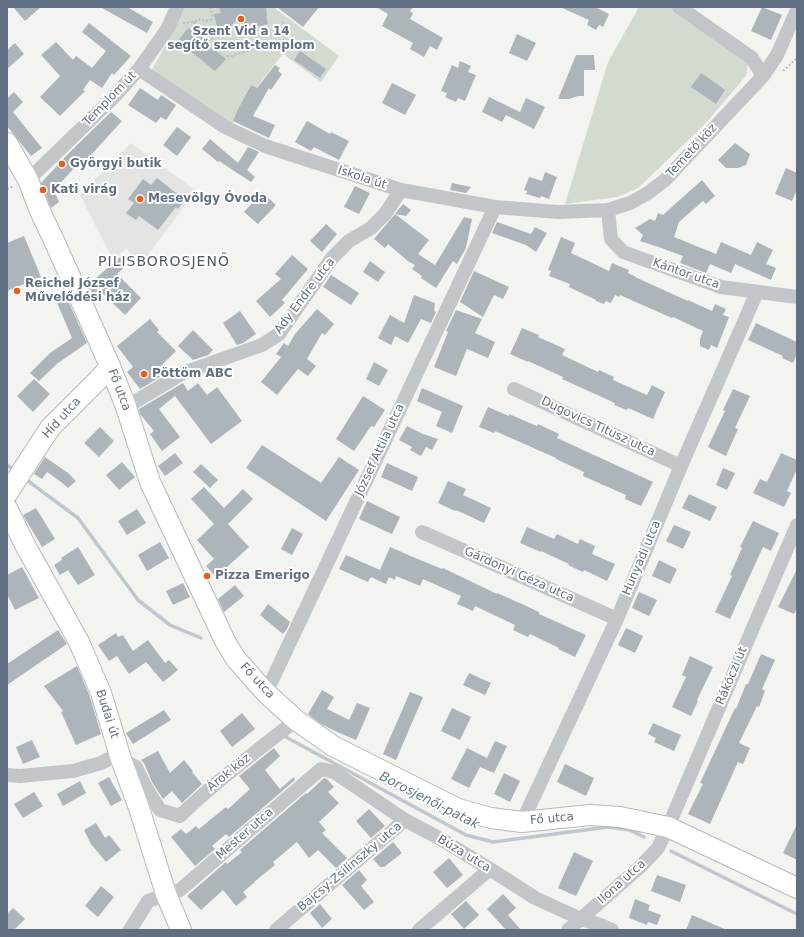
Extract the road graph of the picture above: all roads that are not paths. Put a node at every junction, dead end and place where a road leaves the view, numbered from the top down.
1 (177, 7) edge
2 (679, 7) edge
3 (797, 10) edge
4 (139, 69) junction
5 (763, 76) junction
6 (7, 143) edge
7 (28, 180) junction
8 (400, 190) junction
9 (495, 207) junction
10 (608, 210) junction
11 (757, 292) junction
12 (797, 297) edge
13 (110, 366) junction
14 (514, 389) dead end
15 (126, 407) junction
16 (681, 466) junction
17 (14, 482) edge
18 (7, 508) edge
19 (797, 525) edge
20 (422, 532) dead end
21 (616, 619) junction
22 (266, 693) junction
23 (296, 720) junction
24 (120, 756) junction
25 (321, 769) joint
26 (7, 775) edge
27 (405, 820) junction
28 (522, 822) junction
29 (668, 827) junction
30 (490, 869) junction
31 (797, 888) edge
32 (166, 894) junction
33 (581, 918) junction
34 (130, 930) edge
35 (181, 930) edge
36 (276, 930) edge
37 (419, 930) edge
38 (568, 930) edge
39 (612, 930) edge

1 - 4 street, Templom út
2 - 5 street
3 - 5 street, Temető köz
4 - 7 street, Templom út
4 - 8 street, Iskola út
5 - 10 street, Temető köz
6 - 7 street, Fő utca
7 - 13 street, Fő utca
8 - 9 street, Iskola út
8 - 15 street, Ady Endre utca
9 - 10 street, Iskola út
9 - 22 street, József Attila utca
10 - 11 street, Kántor utca
11 - 12 street, Kántor utca
11 - 16 street, Hunyadi utca
13 - 15 street, Fő utca
13 - 17 street, Híd utca
14 - 16 street, Dugovics Titusz utca
15 - 22 street, Fő utca
16 - 21 street, Hunyadi utca
18 - 24 street, Budai út
19 - 29 street, Rákóczi út
20 - 21 street, Gárdonyi Géza utca
21 - 28 street, Hunyadi utca
22 - 23 street, Fő utca
23 - 24 street, Árok köz
23 - 28 street, Fő utca
24 - 26 street
24 - 32 street, Budai út
25 - 27 street, Búza utca
25 - 32 street, Mester utca
27 - 30 street, Búza utca
27 - 36 street, Bajcsy-Zsilinszky utca
28 - 29 street, Fő utca
29 - 31 street, Fő utca
29 - 33 street, Ilona utca
30 - 33 street, Búza utca
30 - 37 street
32 - 34 street, Mester utca
32 - 35 street, Budai út
33 - 38 street, Ilona utca
33 - 39 street, Búza utca

